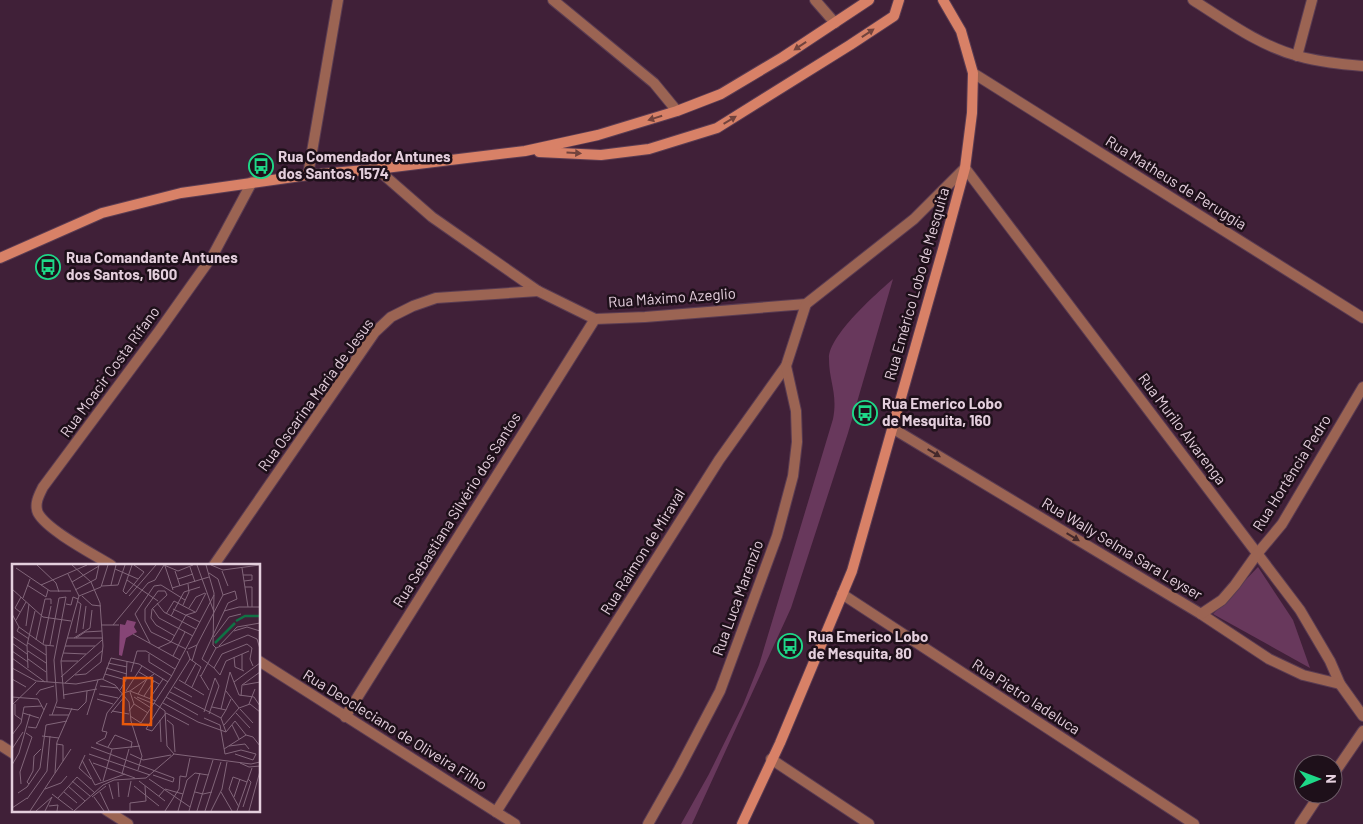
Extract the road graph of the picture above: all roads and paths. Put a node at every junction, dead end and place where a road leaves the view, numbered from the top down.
1 (338, 0) edge
2 (553, 0) edge
3 (815, 0) edge
4 (869, 0) edge
5 (899, 0) edge
6 (943, 0) edge
7 (1193, 0) edge
8 (1312, 0) edge
9 (835, 23) junction
10 (1297, 56) junction
11 (1363, 66) edge
12 (972, 73) junction
13 (677, 111) junction
14 (525, 151) junction
15 (965, 168) junction
16 (377, 169) junction
17 (308, 175) junction
18 (252, 182) junction
19 (0, 258) edge
20 (538, 291) junction
21 (806, 304) junction
22 (595, 318) junction
23 (1363, 318) edge
24 (786, 366) junction
25 (1363, 386) edge
26 (892, 428) junction
27 (1257, 554) junction
28 (108, 564) edge
29 (215, 564) edge
30 (842, 594) junction
31 (1201, 614) junction
32 (260, 662) edge
33 (1340, 684) junction
34 (1363, 716) edge
35 (345, 717) junction
36 (1363, 731) edge
37 (0, 745) edge
38 (12, 753) edge
39 (771, 759) junction
40 (1343, 760) edge
41 (1313, 804) edge
42 (109, 812) edge
43 (496, 812) junction
44 (128, 824) edge
45 (515, 824) edge
46 (648, 824) edge
47 (742, 824) edge
48 (869, 824) edge
49 (1194, 824) edge
50 (1300, 824) edge

1 - 17 street
2 - 13 street
3 - 9 street
4 - 9 street
14 -> 5 street
6 - 12 street, Rua Emérico Lobo de Mesquita
7 - 10 street
8 - 10 street
9 -> 13 street
10 - 11 street
12 - 15 street, Rua Emérico Lobo de Mesquita
12 - 23 street, Rua Matheus de Peruggia
13 -> 14 street
14 - 16 street
15 - 21 street
15 - 26 street, Rua Emérico Lobo de Mesquita
15 - 27 street, Rua Murilo Alvarenga
16 - 17 street
16 - 20 street, Rua Máximo Azeglio
17 - 18 street
18 - 19 street
18 - 28 street, Rua Moacir Costa Rifano
20 - 22 street, Rua Máximo Azeglio
20 - 29 street, Rua Oscarina Maria de Jesus
21 - 22 street, Rua Máximo Azeglio
21 - 24 street, Rua Raimon de Miraval
22 - 35 street, Rua Sebastiana Silvério dos Santos
24 - 43 street, Rua Raimon de Miraval
24 - 46 street, Rua Luca Marenzio
25 - 27 street, Rua Hortência Pedro
26 - 30 street, Rua Emérico Lobo de Mesquita
26 -> 31 street, Rua Wally Selma Sara Leyser
27 - 31 street, Rua Hortência Pedro
27 - 33 street, Rua Murilo Alvarenga
30 - 39 street, Rua Emérico Lobo de Mesquita
30 - 49 street, Rua Pietro Iadeluca
31 - 33 street, Rua Wally Selma Sara Leyser
32 - 35 street, Rua Deocleciano de Oliveira Filho
33 - 34 street, Rua Murilo Alvarenga
35 - 43 street, Rua Deocleciano de Oliveira Filho
36 - 40 street
37 - 38 street
39 - 47 street, Rua Emérico Lobo de Mesquita
39 - 48 street
41 - 50 street
42 - 44 street
43 - 45 street, Rua Deocleciano de Oliveira Filho

